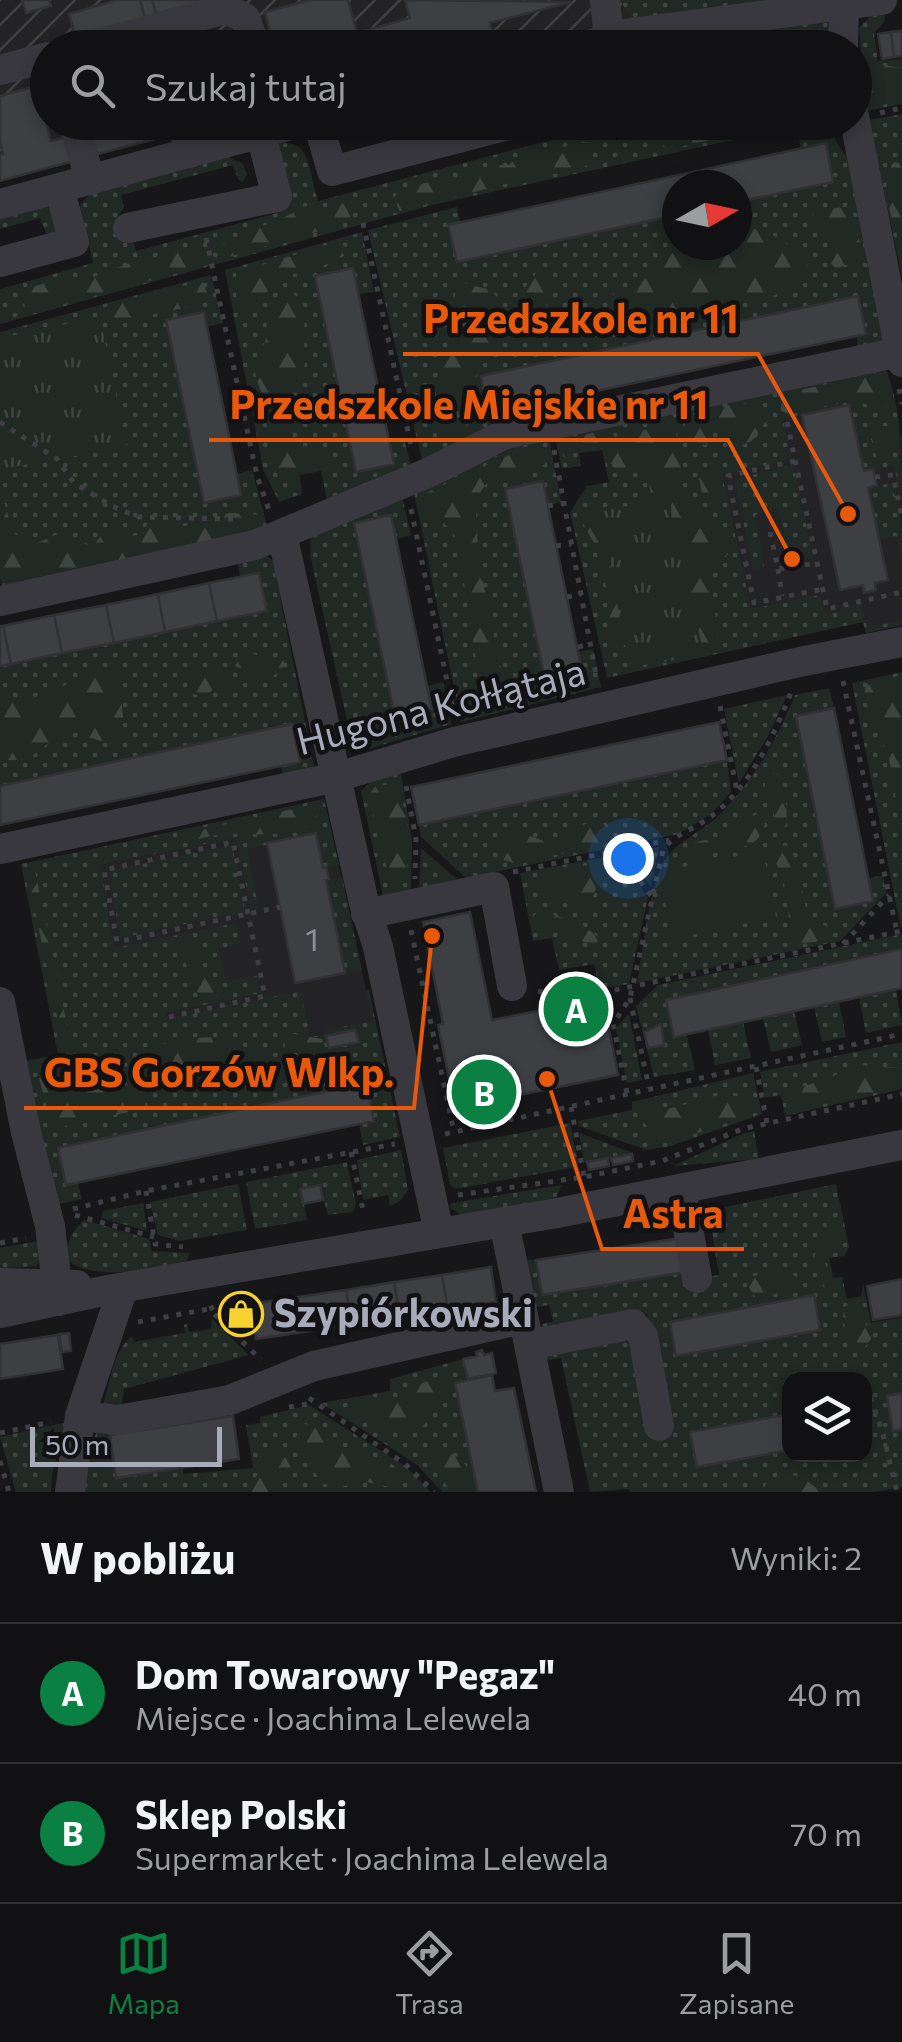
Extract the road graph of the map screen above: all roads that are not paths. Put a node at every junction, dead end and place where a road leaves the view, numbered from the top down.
1 (605, 0) edge
2 (882, 0) edge
3 (844, 5) junction
4 (175, 30) edge
5 (250, 30) edge
6 (608, 30) edge
7 (653, 30) edge
8 (843, 30) edge
9 (30, 62) edge
10 (0, 70) edge
11 (79, 140) edge
12 (187, 140) edge
13 (234, 140) edge
14 (278, 140) edge
15 (323, 140) edge
16 (451, 140) edge
17 (872, 140) edge
18 (190, 153) junction
19 (90, 180) junction
20 (59, 188) junction
21 (0, 204) edge
22 (128, 228) dead end
23 (0, 262) edge
24 (901, 357) edge
25 (282, 534) junction
26 (0, 601) edge
27 (902, 642) edge
28 (338, 776) junction
29 (0, 849) edge
30 (366, 914) junction
31 (512, 986) road end
32 (0, 1002) edge
33 (902, 1145) edge
34 (680, 1189) junction
35 (504, 1222) junction
36 (440, 1233) junction
37 (697, 1278) dead end
38 (0, 1283) edge
39 (116, 1289) junction
40 (58, 1292) junction
41 (0, 1314) edge
42 (526, 1332) junction
43 (80, 1416) junction
44 (659, 1426) dead end
45 (70, 1492) edge
46 (559, 1492) edge

1 - 6 street
2 - 3 street
3 - 7 street
3 - 8 street
4 - 5 street
9 - 10 street
11 - 19 street
12 - 18 street
13 - 18 street
14 - 22 street
15 - 16 street
17 - 24 street
18 - 19 street
19 - 20 street
20 - 21 street
20 - 23 street
24 - 25 street
25 - 26 street
25 - 28 street
27 - 28 street, Hugona Kołłątaja
28 - 29 street, Hugona Kołłątaja
28 - 30 street
30 - 31 street
30 - 36 street
32 - 40 street
33 - 34 street
34 - 35 street
34 - 37 street
35 - 36 street
35 - 42 street
36 - 39 street
38 - 40 street
39 - 40 street
39 - 43 street
40 - 41 street
42 - 43 street
42 - 44 street
42 - 46 street
43 - 45 street

